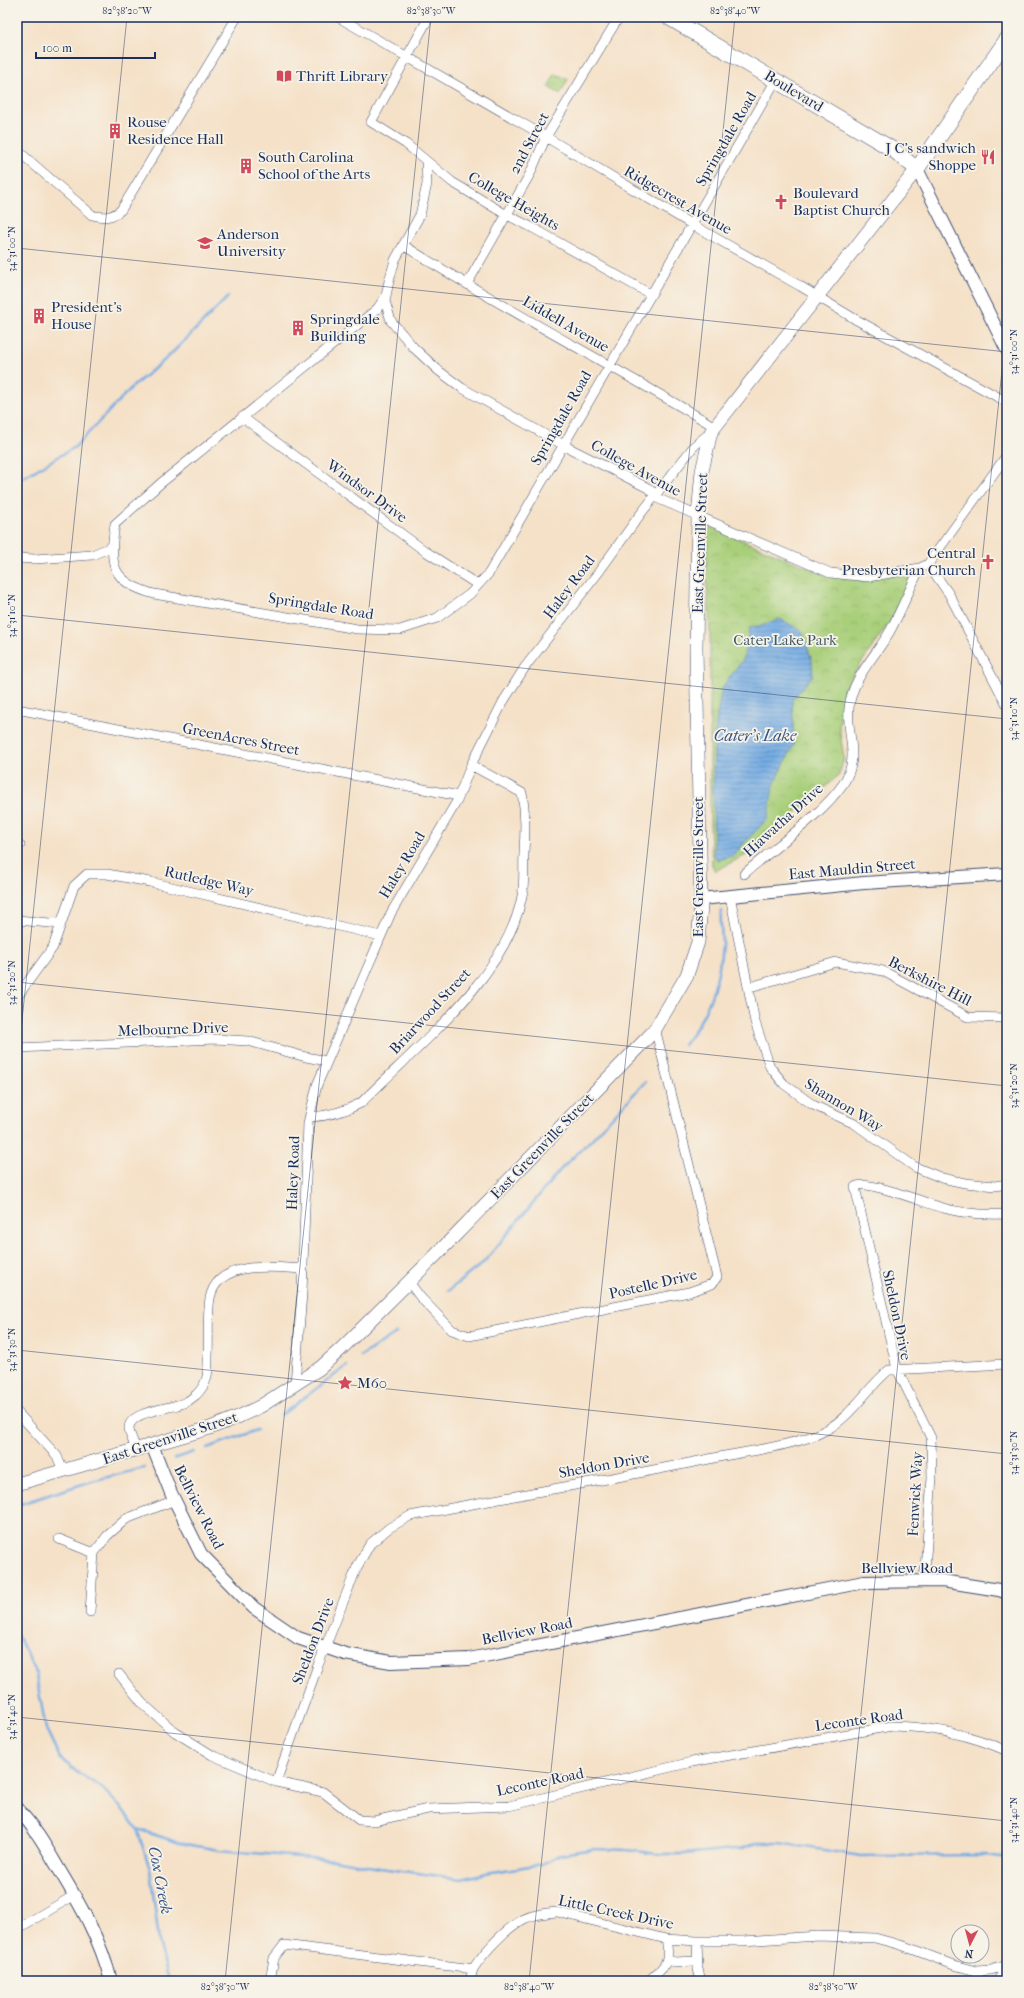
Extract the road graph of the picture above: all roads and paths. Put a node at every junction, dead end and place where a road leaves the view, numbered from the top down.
1 (237, 17) edge
2 (338, 17) edge
3 (429, 17) edge
4 (619, 17) edge
5 (668, 17) edge
6 (1007, 39) edge
7 (406, 57) junction
8 (776, 80) junction
9 (546, 137) junction
10 (17, 150) edge
11 (426, 161) junction
12 (917, 169) junction
13 (505, 214) junction
14 (691, 224) junction
15 (403, 245) junction
16 (467, 284) junction
17 (650, 294) junction
18 (386, 296) junction
19 (818, 297) junction
20 (1007, 350) edge
21 (608, 365) junction
22 (1007, 402) edge
23 (242, 417) junction
24 (713, 430) junction
25 (563, 444) junction
26 (1007, 455) edge
27 (656, 496) junction
28 (698, 515) junction
29 (112, 547) junction
30 (17, 558) edge
31 (924, 566) junction
32 (478, 585) junction
33 (1007, 705) edge
34 (17, 709) edge
35 (471, 765) junction
36 (459, 796) junction
37 (744, 874) dead end
38 (1007, 874) edge
39 (730, 896) junction
40 (701, 898) junction
41 (17, 920) edge
42 (61, 924) junction
43 (381, 936) junction
44 (750, 987) junction
45 (17, 997) edge
46 (1007, 1018) edge
47 (655, 1028) junction
48 (17, 1048) edge
49 (327, 1061) junction
50 (310, 1116) junction
51 (1007, 1184) edge
52 (1007, 1214) edge
53 (303, 1269) junction
54 (409, 1282) junction
55 (1007, 1364) edge
56 (897, 1369) junction
57 (295, 1384) junction
58 (17, 1412) edge
59 (152, 1445) junction
60 (136, 1449) junction
61 (63, 1471) junction
62 (17, 1484) edge
63 (175, 1500) junction
64 (59, 1539) dead end
65 (94, 1553) junction
66 (924, 1581) junction
67 (1007, 1593) edge
68 (90, 1612) dead end
69 (325, 1647) junction
70 (119, 1674) dead end
71 (1007, 1751) edge
72 (276, 1782) junction
73 (17, 1809) edge
74 (75, 1895) junction
75 (17, 1929) edge
76 (666, 1939) junction
77 (697, 1941) junction
78 (667, 1959) junction
79 (698, 1962) junction
80 (1007, 1964) edge
81 (1007, 1968) edge
82 (473, 1969) junction
83 (976, 1971) junction
84 (111, 1981) edge
85 (270, 1981) edge
86 (470, 1981) edge
87 (648, 1981) edge
88 (701, 1981) edge
89 (981, 1981) edge
90 (997, 1981) edge

1 - 10 street
2 - 7 street, Ridgecrest Avenue
3 - 7 street
4 - 9 street, 2nd Street
5 - 8 main road, Boulevard
6 - 12 main road, East Greenville Street
7 - 9 street, Ridgecrest Avenue
7 - 11 street, College Heights
8 - 12 main road, Boulevard
8 - 14 street, Springdale Road
9 - 13 street, 2nd Street
9 - 14 street, Ridgecrest Avenue
11 - 13 street, College Heights
11 - 15 street, College Avenue
12 - 19 main road, East Greenville Street
12 - 20 street
13 - 16 street, 2nd Street
13 - 17 street, College Heights
14 - 17 street, Springdale Road
14 - 19 street, Ridgecrest Avenue
15 - 16 street, Liddell Avenue
15 - 18 street, College Avenue
16 - 21 street, Liddell Avenue
17 - 21 street, Springdale Road
18 - 23 street, Springdale Road
18 - 25 street, College Avenue
19 - 22 street, Ridgecrest Avenue
19 - 24 main road, East Greenville Street
21 - 24 street, Liddell Avenue
21 - 25 street, Springdale Road
23 - 29 street, Springdale Road
23 - 32 street, Windsor Drive
24 - 27 street, Haley Road
24 - 28 main road, East Greenville Street
25 - 27 street, College Avenue
25 - 32 street, Springdale Road
26 - 31 street, Hiawatha Drive
27 - 28 street, College Avenue
27 - 35 street, Haley Road
28 - 31 street, College Avenue
28 - 40 main road, East Greenville Street
29 - 30 street
29 - 32 street, Springdale Road
31 - 33 street
31 - 37 street, Hiawatha Drive
34 - 36 street, GreenAcres Street
35 - 36 street, Haley Road
35 - 50 street, Briarwood Street
36 - 43 street, Haley Road
38 - 39 street, East Mauldin Street
39 - 40 street, East Mauldin Street
39 - 44 street, Shannon Way
40 - 47 main road, East Greenville Street
41 - 42 street
42 - 43 street, Rutledge Way
42 - 45 street, Rutledge Way
43 - 49 street, Haley Road
44 - 46 street, Berkshire Hill
44 - 51 street, Shannon Way
47 - 54 main road, East Greenville Street
47 - 54 street, Postelle Drive
48 - 49 street, Melbourne Drive
49 - 50 street, Haley Road
50 - 53 street, Haley Road
52 - 56 street, Sheldon Drive
53 - 57 street, Haley Road
53 - 60 street
54 - 57 main road, East Greenville Street
55 - 56 street
56 - 66 street, Fenwick Way
56 - 69 street, Sheldon Drive
57 - 59 main road, East Greenville Street
58 - 61 street
59 - 60 main road, East Greenville Street
59 - 63 street, Bellview Road
60 - 61 main road, East Greenville Street
61 - 62 main road, East Greenville Street
63 - 65 street
63 - 69 street, Bellview Road
64 - 65 street
65 - 68 street
66 - 67 street, Bellview Road
66 - 69 street, Bellview Road
69 - 72 street, Sheldon Drive
70 - 72 street, Leconte Road
71 - 72 street, Leconte Road
73 - 74 street
74 - 75 street
74 - 84 street
76 - 77 street, Little Creek Drive
76 - 78 street
76 - 82 street, Little Creek Drive
77 - 79 street
77 - 83 street, Little Creek Drive
78 - 79 street
78 - 87 street
79 - 88 street
80 - 83 street, Little Creek Drive
81 - 90 street
82 - 85 street
82 - 86 street
83 - 89 street

